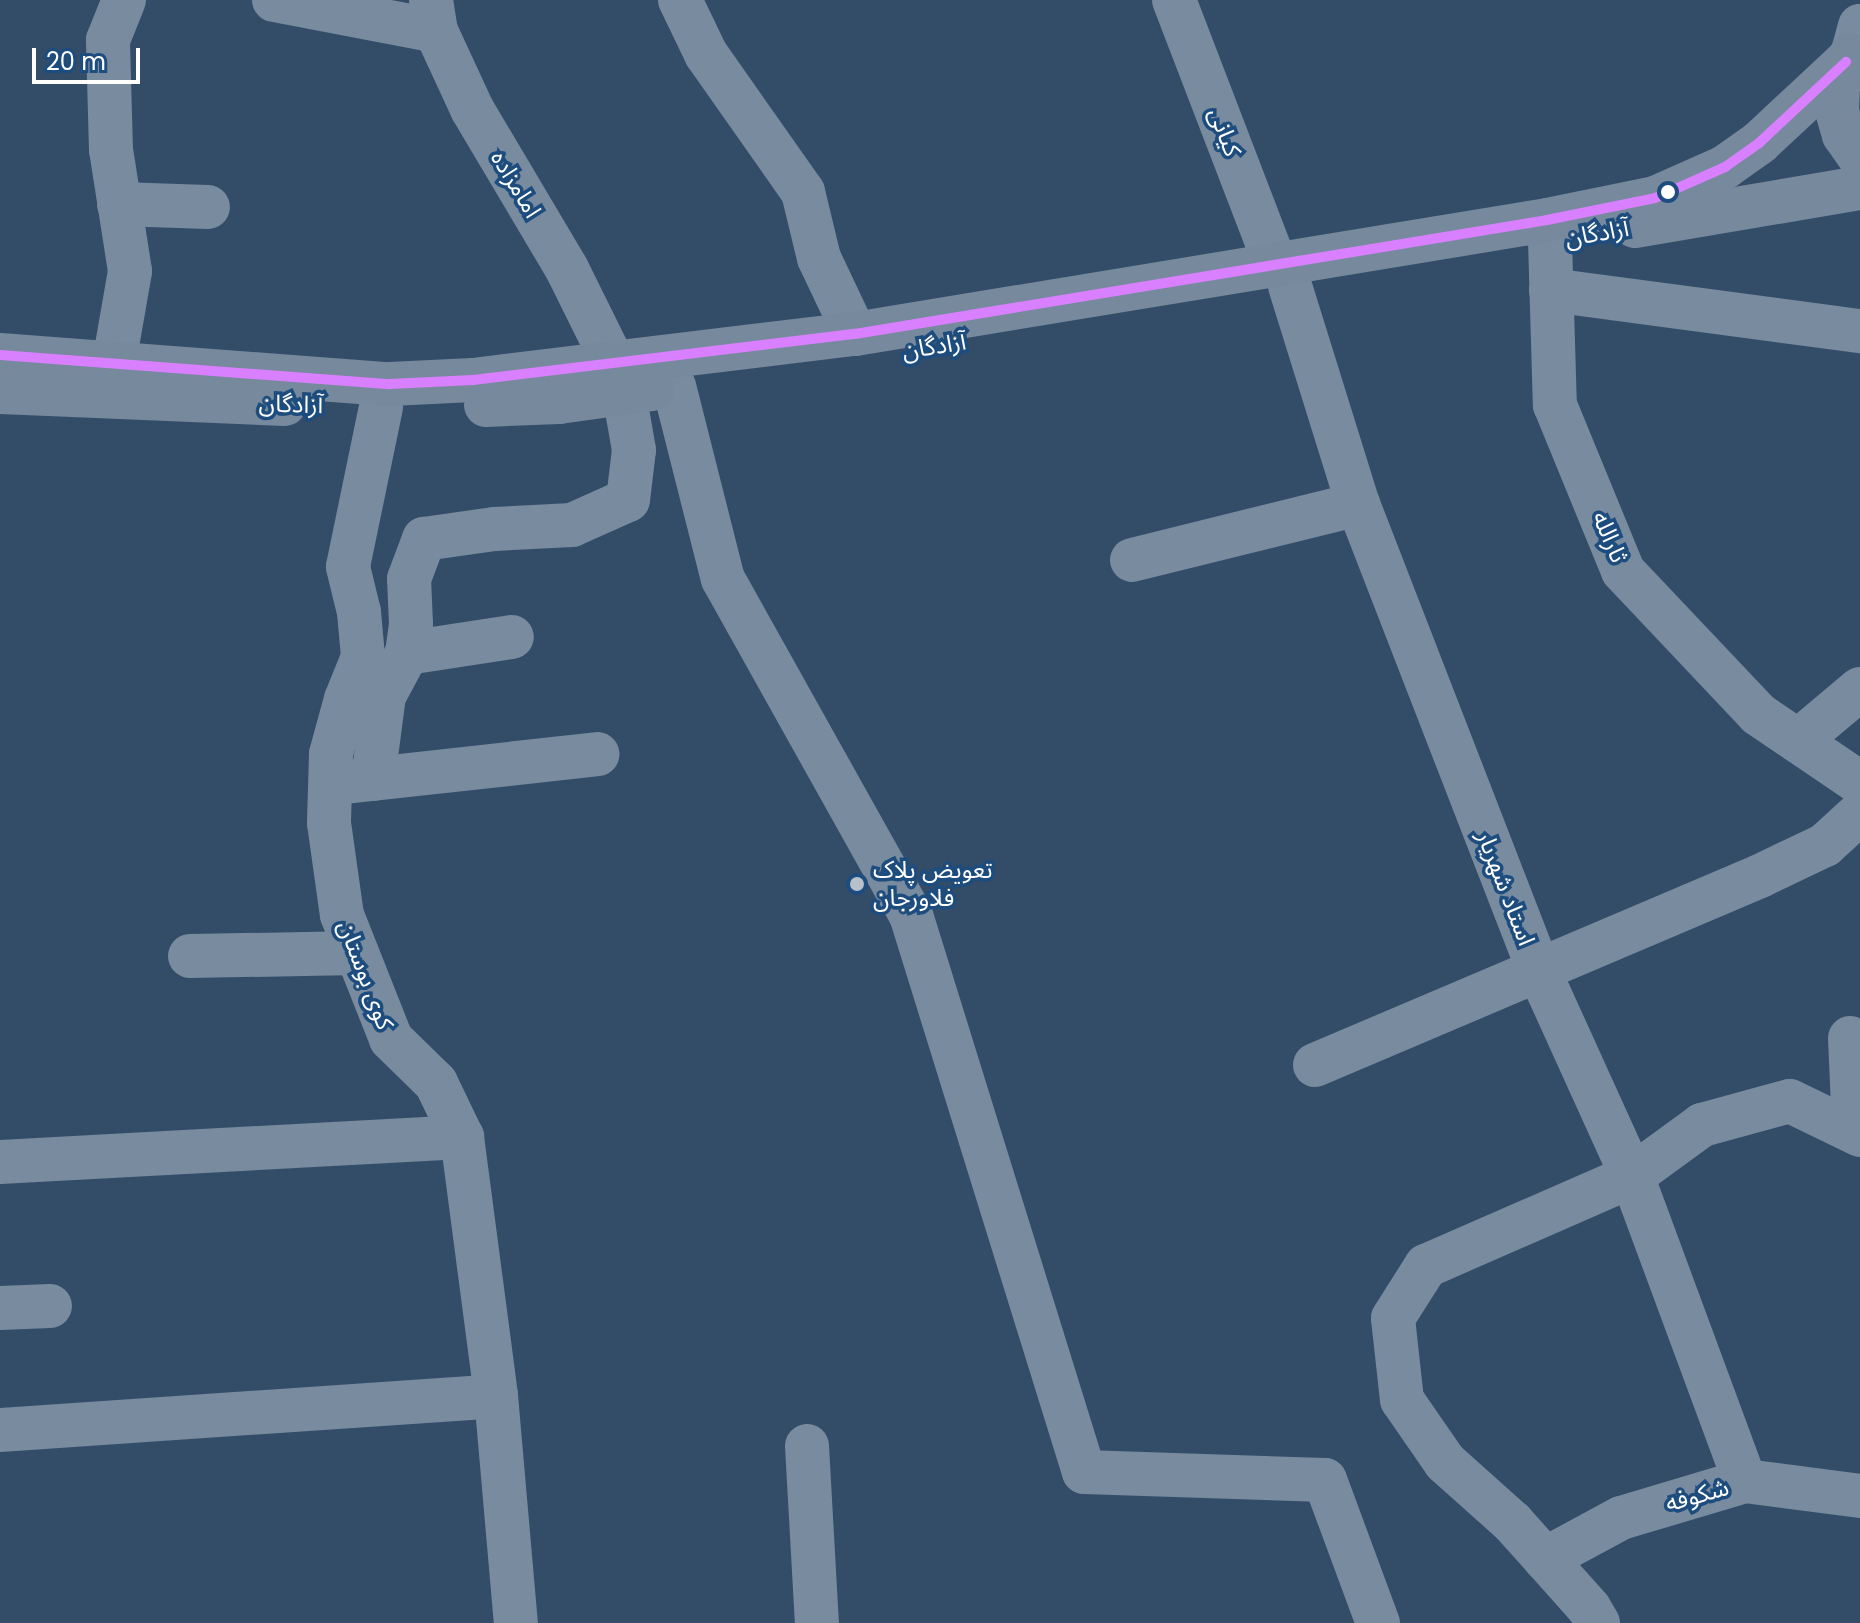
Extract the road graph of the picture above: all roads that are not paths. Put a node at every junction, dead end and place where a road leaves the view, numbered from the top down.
1 (124, 0) edge
2 (274, 0) edge
3 (680, 0) edge
4 (1174, 0) edge
5 (434, 15) edge
6 (1855, 46) edge
7 (1860, 158) edge
8 (1860, 188) edge
9 (119, 204) junction
10 (208, 207) dead end
11 (1550, 241) junction
12 (1282, 275) junction
13 (1551, 290) junction
14 (1860, 331) edge
15 (855, 334) junction
16 (0, 355) edge
17 (114, 363) junction
18 (619, 378) junction
19 (674, 386) junction
20 (0, 392) edge
21 (381, 407) junction
22 (1358, 504) junction
23 (1132, 560) dead end
24 (512, 637) dead end
25 (407, 653) junction
26 (1860, 689) edge
27 (1798, 741) junction
28 (597, 754) dead end
29 (373, 779) junction
30 (1860, 783) edge
31 (330, 784) junction
32 (1860, 813) edge
33 (357, 953) junction
34 (190, 956) dead end
35 (1539, 971) junction
36 (1850, 1038) dead end
37 (1315, 1065) dead end
38 (1857, 1133) edge
39 (462, 1137) junction
40 (0, 1162) edge
41 (1632, 1176) junction
42 (50, 1306) dead end
43 (0, 1308) edge
44 (496, 1396) junction
45 (0, 1430) edge
46 (807, 1446) dead end
47 (1745, 1481) junction
48 (1860, 1496) edge
49 (1545, 1559) junction
50 (516, 1623) edge
51 (817, 1623) edge
52 (1378, 1623) edge
53 (1598, 1623) edge

1 - 9 street
2 - 5 street
3 - 15 street
4 - 12 street, کیانی
5 - 18 street, امامزاده
6 - 7 main road
6 - 12 main road, آزادگان
8 - 11 main road, آزادگان
9 - 10 street
9 - 17 street
11 - 12 main road, آزادگان
11 - 13 street, ثارالله
12 - 15 main road, آزادگان
12 - 19 main road, آزادگان
12 - 22 street, استاد شهریار
13 - 14 street
13 - 27 street, ثارالله
15 - 18 main road, آزادگان
16 - 17 main road, آزادگان
17 - 18 main road, آزادگان
18 - 19 main road, آزادگان
18 - 21 main road, آزادگان
18 - 25 street, امامزاده
19 - 52 street
20 - 21 main road, آزادگان
21 - 31 street, کوی بوستان
22 - 23 street
22 - 35 street, استاد شهریار
24 - 25 street
25 - 29 street
26 - 27 street
27 - 30 street, ثارالله
28 - 29 street
29 - 31 street
31 - 33 street, کوی بوستان
32 - 35 street
33 - 34 street
33 - 39 street, کوی بوستان
35 - 37 street
35 - 41 street, استاد شهریار
36 - 38 street
38 - 41 street
39 - 40 street
39 - 44 street, کوی بوستان
41 - 47 street, استاد شهریار
41 - 49 street
42 - 43 street
44 - 45 street
44 - 50 street, کوی بوستان
46 - 51 street
47 - 48 street, شکوفه
47 - 49 street, شکوفه
49 - 53 street

